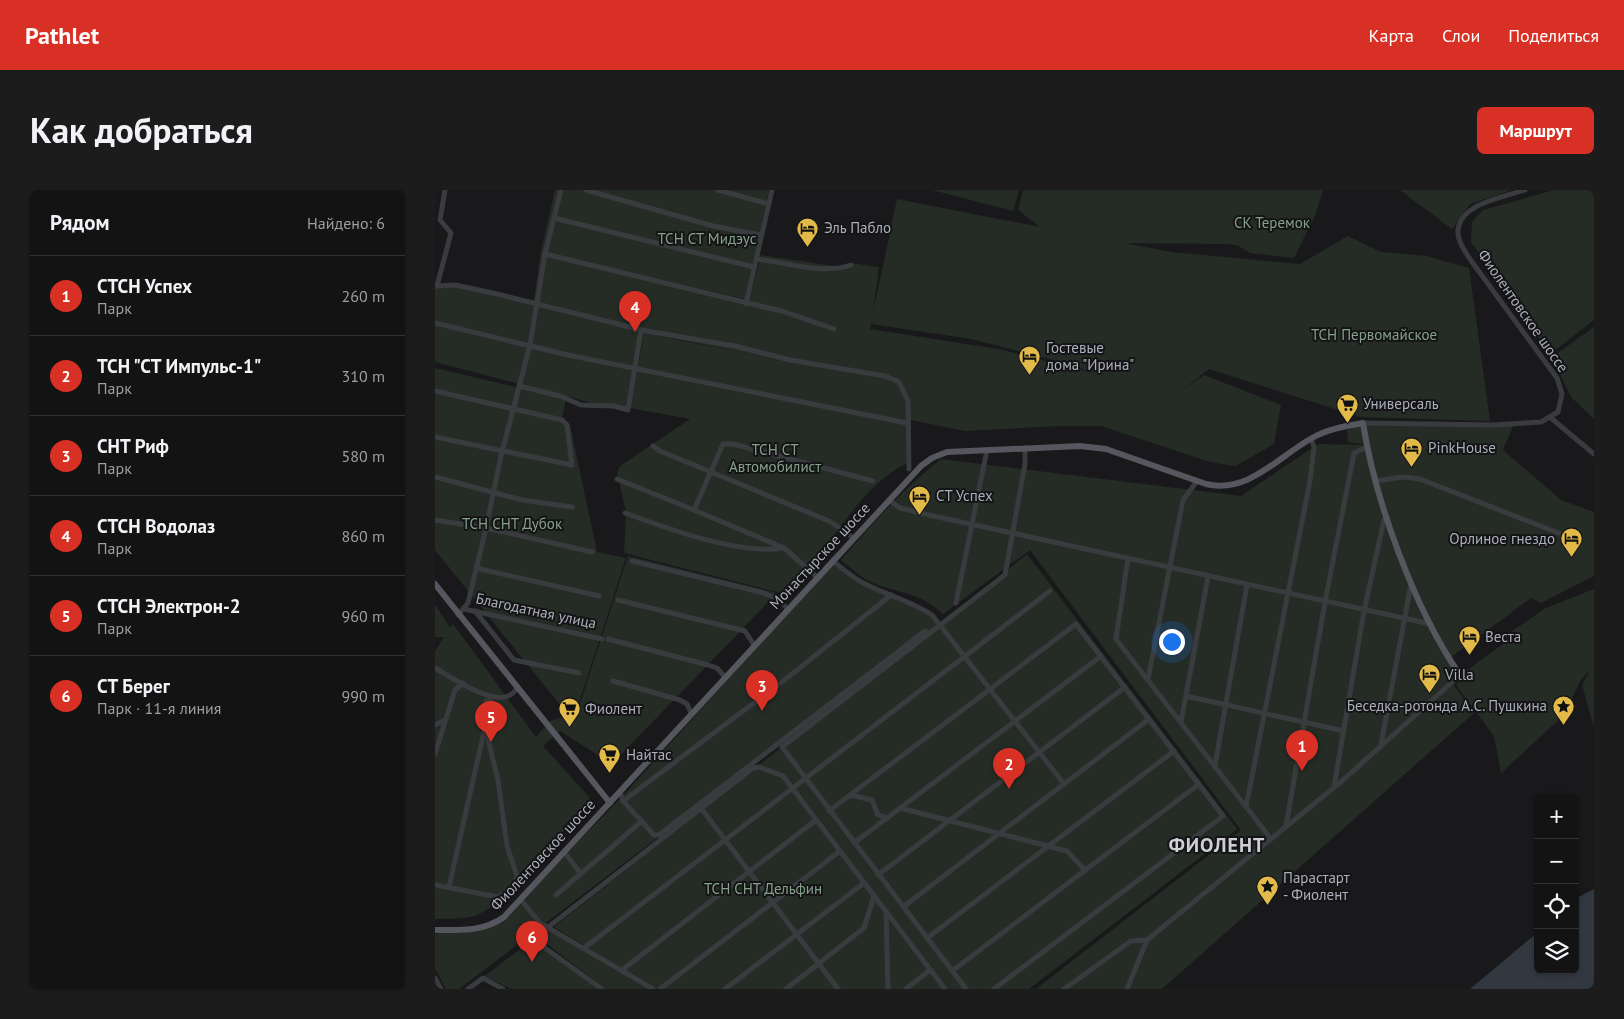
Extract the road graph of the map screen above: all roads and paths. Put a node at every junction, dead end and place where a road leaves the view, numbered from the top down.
1 (445, 190) edge
2 (561, 190) edge
3 (586, 190) edge
4 (719, 190) edge
5 (772, 190) edge
6 (1525, 190) edge
7 (769, 204) junction
8 (554, 218) junction
9 (761, 236) junction
10 (545, 254) junction
11 (756, 259) junction
12 (851, 265) dead end
13 (754, 267) junction
14 (436, 286) edge
15 (746, 304) junction
16 (537, 305) junction
17 (435, 323) edge
18 (835, 329) dead end
19 (641, 330) junction
20 (530, 345) junction
21 (635, 370) junction
22 (519, 386) junction
23 (435, 391) edge
24 (513, 408) junction
25 (1551, 418) junction
26 (907, 423) junction
27 (1363, 423) junction
28 (435, 436) edge
29 (1311, 438) junction
30 (653, 446) dead end
31 (1367, 447) junction
32 (1025, 448) junction
33 (987, 450) junction
34 (502, 452) junction
35 (1594, 454) edge
36 (909, 469) dead end
37 (712, 473) junction
38 (435, 478) edge
39 (617, 479) dead end
40 (873, 481) dead end
41 (1197, 481) junction
42 (1375, 481) junction
43 (493, 492) junction
44 (889, 500) junction
45 (572, 507) dead end
46 (694, 510) junction
47 (625, 513) dead end
48 (1387, 518) junction
49 (435, 520) edge
50 (972, 524) junction
51 (486, 528) junction
52 (1012, 532) junction
53 (854, 538) junction
54 (1571, 538) dead end
55 (784, 548) junction
56 (592, 552) dead end
57 (1128, 558) junction
58 (633, 561) dead end
59 (833, 561) junction
60 (1170, 567) junction
61 (476, 568) junction
62 (817, 577) junction
63 (1208, 577) junction
64 (1411, 580) junction
65 (435, 584) edge
66 (1247, 585) junction
67 (1050, 591) dead end
68 (1288, 594) junction
69 (891, 595) junction
70 (599, 596) dead end
71 (617, 600) dead end
72 (1325, 602) junction
73 (955, 603) dead end
74 (463, 608) junction
75 (788, 610) junction
76 (474, 611) junction
77 (1364, 611) junction
78 (458, 616) junction
79 (1404, 619) junction
80 (941, 624) junction
81 (1431, 624) junction
82 (930, 633) junction
83 (755, 645) junction
84 (964, 656) junction
85 (1101, 656) junction
86 (435, 668) edge
87 (579, 673) dead end
88 (1460, 674) joint
89 (725, 677) junction
90 (1148, 679) junction
91 (613, 681) dead end
92 (463, 683) junction
93 (1125, 688) junction
94 (517, 689) junction
95 (990, 689) junction
96 (1186, 696) junction
97 (495, 697) junction
98 (1226, 705) junction
99 (691, 713) junction
100 (1264, 714) junction
101 (1149, 719) junction
102 (445, 720) junction
103 (1015, 721) junction
104 (1181, 722) junction
105 (1305, 722) junction
106 (435, 725) edge
107 (485, 727) junction
108 (1344, 730) junction
109 (1381, 745) junction
110 (1174, 751) junction
111 (1040, 753) junction
112 (435, 754) edge
113 (1215, 765) junction
114 (806, 779) junction
115 (1064, 784) junction
116 (1199, 784) junction
117 (792, 788) junction
118 (1334, 788) junction
119 (620, 792) junction
120 (851, 795) junction
121 (623, 800) junction
122 (610, 803) junction
123 (1246, 807) junction
124 (701, 808) junction
125 (900, 808) junction
126 (829, 811) junction
127 (887, 818) junction
128 (816, 820) junction
129 (641, 821) junction
130 (949, 822) junction
131 (1286, 826) junction
132 (999, 834) junction
133 (1271, 839) junction
134 (725, 840) junction
135 (854, 843) junction
136 (1049, 847) junction
137 (840, 851) junction
138 (565, 853) junction
139 (1085, 870) junction
140 (749, 872) junction
141 (581, 874) junction
142 (878, 875) junction
143 (864, 883) junction
144 (435, 885) edge
145 (449, 887) junction
146 (557, 895) dead end
147 (874, 896) junction
148 (521, 900) junction
149 (773, 903) junction
150 (903, 907) junction
151 (886, 911) junction
152 (540, 923) junction
153 (547, 928) junction
154 (435, 930) edge
155 (796, 934) junction
156 (927, 938) junction
157 (1147, 940) junction
158 (585, 948) junction
159 (819, 963) junction
160 (622, 970) junction
161 (930, 970) junction
162 (952, 971) junction
163 (435, 978) edge
164 (441, 989) edge
165 (469, 989) edge
166 (503, 989) edge
167 (602, 989) edge
168 (653, 989) edge
169 (660, 989) edge
170 (725, 989) edge
171 (786, 989) edge
172 (839, 989) edge
173 (888, 989) edge
174 (906, 989) edge
175 (945, 989) edge
176 (967, 989) edge
177 (994, 989) edge
178 (1064, 989) edge
179 (1127, 989) edge

1 - 14 street
2 - 8 street
3 - 9 street
4 - 7 street
5 - 7 street
6 - 25 street, Фиолентовское шоссе
7 - 9 street
8 - 10 street
8 - 13 street
9 - 11 street
10 - 15 street
10 - 16 street
11 - 12 street
11 - 13 street
13 - 15 street
14 - 16 street
15 - 18 street
16 - 19 street
16 - 20 street
17 - 20 street
19 - 21 street
19 - 26 street
20 - 21 street
20 - 22 street
21 - 22 street
21 - 26 street
22 - 24 street
23 - 24 street
24 - 34 street
24 - 34 street
25 - 27 street
25 - 35 street
26 - 36 street
27 - 29 main road, Монастырское шоссе
27 - 31 main road
28 - 34 street
29 - 41 main road, Монастырское шоссе
29 - 68 street
30 - 37 street
31 - 42 main road
31 - 72 street
32 - 33 main road, Монастырское шоссе
32 - 41 main road, Монастырское шоссе
32 - 52 street
33 - 44 main road, Монастырское шоссе
33 - 50 street
34 - 43 street
37 - 40 street
37 - 46 street
37 - 53 street
38 - 43 street
39 - 46 street
41 - 60 street
42 - 48 main road
42 - 54 street
43 - 45 street
43 - 51 street
44 - 50 street
44 - 53 main road, Монастырское шоссе
46 - 55 street
47 - 55 street
48 - 64 main road
48 - 77 street
49 - 51 street
50 - 52 street
50 - 73 street
51 - 56 street
51 - 61 street
52 - 57 street
52 - 80 street
53 - 59 main road, Монастырское шоссе
55 - 62 street
57 - 60 street
57 - 90 street
58 - 75 street
59 - 62 main road, Монастырское шоссе
59 - 69 street
60 - 63 street
60 - 90 street
61 - 70 street
61 - 74 street
62 - 75 main road, Монастырское шоссе
63 - 66 street
63 - 96 street
64 - 79 street
64 - 81 main road
65 - 78 main road
66 - 68 street
66 - 98 street
67 - 84 street
68 - 72 street
68 - 100 street
69 - 80 street
69 - 121 street
71 - 83 street
72 - 77 street
72 - 105 street
74 - 76 street, Благодатная улица
74 - 78 street
75 - 83 main road, Монастырское шоссе
76 - 87 street
76 - 89 street, Благодатная улица
77 - 79 street
77 - 108 street
78 - 94 main road
79 - 81 street
79 - 109 street
80 - 82 street
80 - 84 street
81 - 88 main road
82 - 114 street
82 - 129 street
83 - 89 main road, Монастырское шоссе
84 - 95 street
84 - 114 street
85 - 93 street
85 - 95 street
85 - 103 street
86 - 92 street
88 - 109 street
89 - 99 main road, Монастырское шоссе
90 - 104 street
91 - 99 street
92 - 97 street
92 - 102 street
93 - 101 street
93 - 111 street
94 - 97 street
94 - 122 main road
95 - 103 street
95 - 120 street
96 - 98 street
96 - 104 street
97 - 107 street
98 - 100 street
98 - 113 street
99 - 119 main road, Монастырское шоссе
100 - 105 street
100 - 123 street
101 - 110 street
101 - 115 street
102 - 106 street
102 - 112 street
103 - 111 street
103 - 125 street
104 - 113 street
105 - 108 street
105 - 131 street
107 - 145 street
107 - 145 street
108 - 118 street
109 - 118 street
110 - 116 street
110 - 136 street
111 - 115 street
111 - 130 street
113 - 123 street
114 - 117 street
114 - 126 street
115 - 132 street
116 - 139 street
116 - 177 street
117 - 124 street
117 - 128 street
117 - 134 street
118 - 131 street
119 - 121 street
119 - 122 main road, Монастырское шоссе
120 - 126 street
120 - 127 street
121 - 129 street
122 - 138 main road, Фиолентовское шоссе
123 - 133 street
124 - 134 street
124 - 153 street
125 - 127 street
125 - 130 street
126 - 135 street
127 - 135 street
128 - 137 street
128 - 140 street
129 - 141 street
130 - 132 street
130 - 142 street
131 - 133 street
132 - 136 street
132 - 150 street
133 - 157 street
134 - 140 street
134 - 158 street
135 - 142 street
136 - 139 street
136 - 156 street
137 - 143 street
137 - 149 street
138 - 141 street
138 - 148 main road, Фиолентовское шоссе
139 - 162 street
140 - 149 street
140 - 160 street
141 - 146 street
142 - 150 street
143 - 147 street
143 - 155 street
144 - 145 street
147 - 151 street
147 - 159 street
148 - 152 street
148 - 154 main road, Фиолентовское шоссе
149 - 155 street
149 - 169 street
150 - 156 street
151 - 161 street
151 - 173 street
152 - 153 street
152 - 167 street
153 - 158 street
155 - 159 street
155 - 170 street
156 - 162 street
157 - 178 street
157 - 179 street
158 - 160 street
159 - 171 street
159 - 172 street
160 - 168 street
161 - 174 street
161 - 175 street
162 - 176 street
163 - 164 street
165 - 166 street

